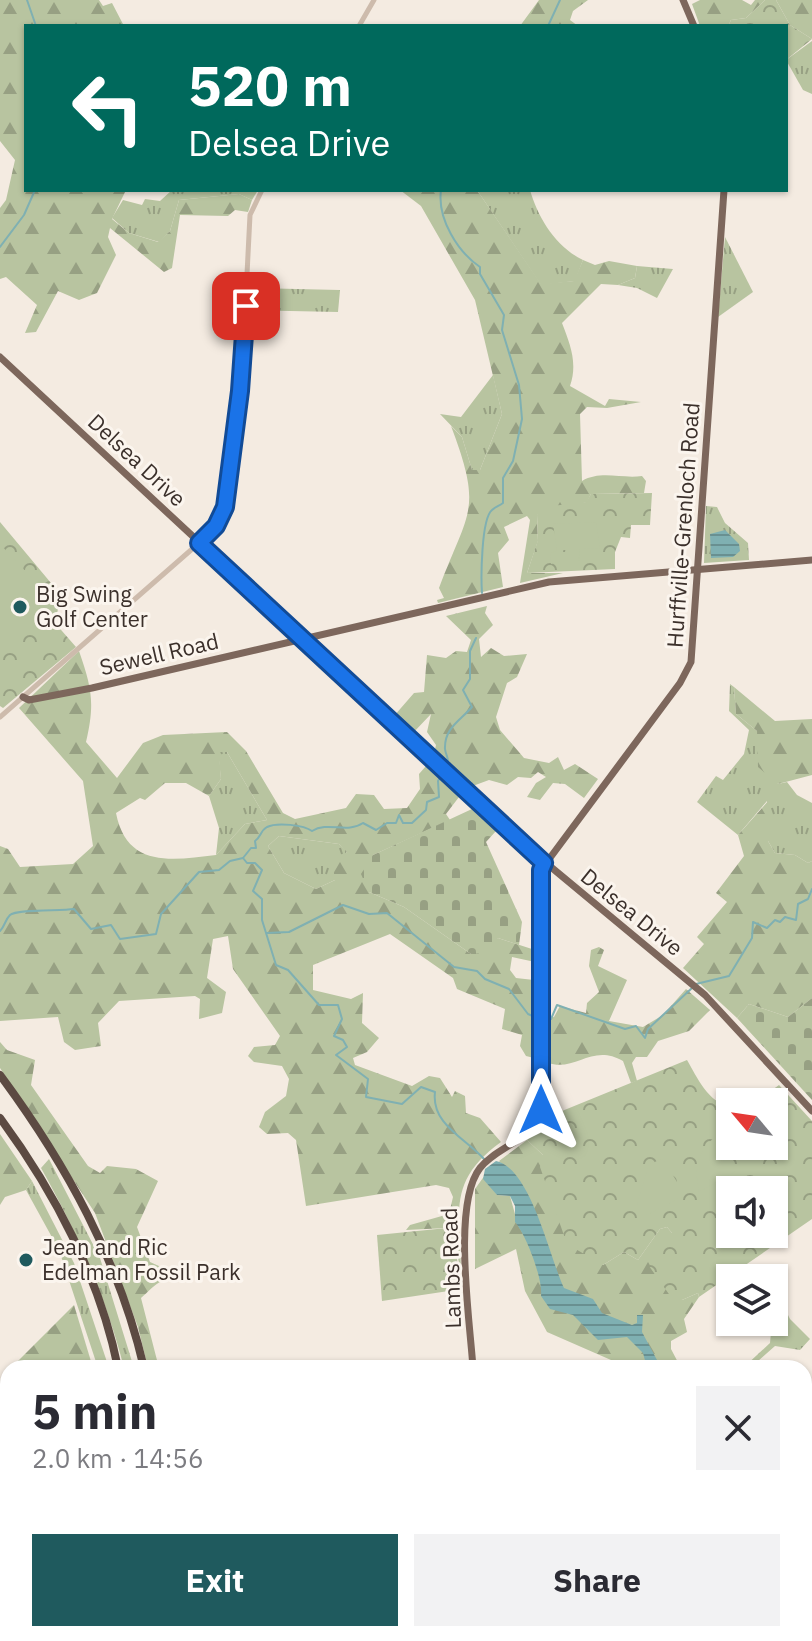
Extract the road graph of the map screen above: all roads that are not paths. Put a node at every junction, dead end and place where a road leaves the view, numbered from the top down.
1 (374, 0) edge
2 (683, 0) edge
3 (360, 24) edge
4 (693, 24) edge
5 (261, 192) edge
6 (724, 192) edge
7 (0, 357) edge
8 (199, 543) junction
9 (812, 560) edge
10 (700, 569) junction
11 (303, 641) junction
12 (23, 697) junction
13 (0, 717) edge
14 (544, 863) junction
15 (0, 1075) edge
16 (812, 1111) edge
17 (0, 1118) edge
18 (116, 1360) edge
19 (142, 1360) edge
20 (473, 1360) edge

1 - 3 street
2 - 4 main road
5 - 8 street
6 - 10 main road, Hurffville-Grenloch Road
7 - 8 main road, Delsea Drive
8 - 11 main road, Delsea Drive
8 - 12 street
9 - 10 main road, Sewell Road
10 - 11 main road, Sewell Road
10 - 14 main road, Hurffville-Grenloch Road
11 - 12 main road, Sewell Road
11 - 14 main road, Delsea Drive
12 - 13 street
14 - 16 main road, Delsea Drive
14 - 20 main road, Lambs Road
15 - 19 highway
17 - 18 highway

